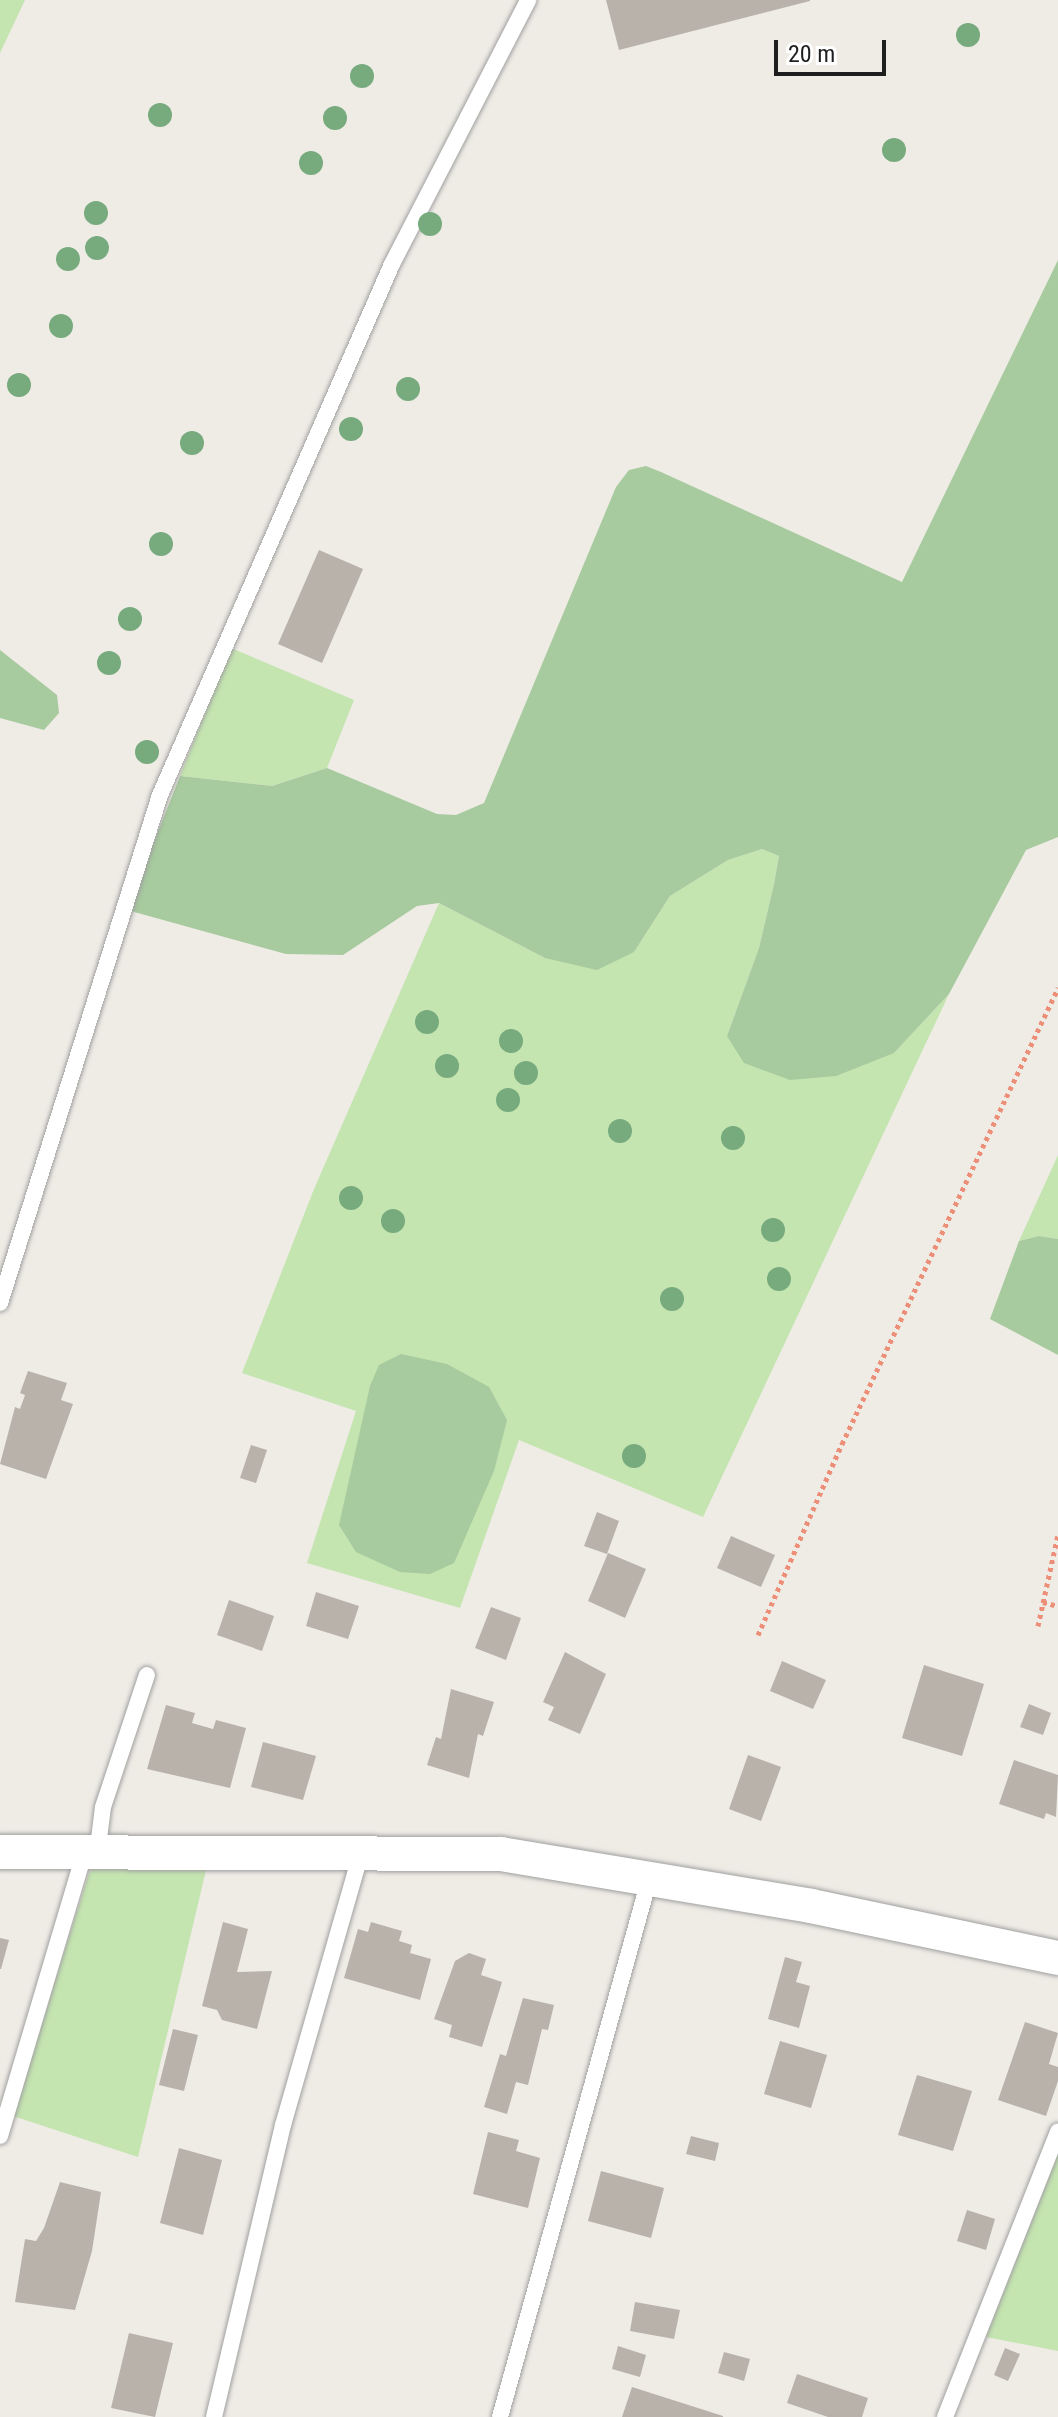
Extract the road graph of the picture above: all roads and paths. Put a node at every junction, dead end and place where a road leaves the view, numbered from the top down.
1 (528, 0) edge
2 (1058, 988) edge
3 (0, 1303) edge
4 (1058, 1534) edge
5 (1043, 1602) junction
6 (1058, 1606) edge
7 (1038, 1626) dead end
8 (758, 1635) dead end
9 (147, 1675) dead end
10 (0, 1852) edge
11 (361, 1853) junction
12 (90, 1855) junction
13 (649, 1880) junction
14 (1058, 1958) edge
15 (1058, 2132) edge
16 (0, 2136) edge
17 (214, 2417) edge
18 (500, 2417) edge
19 (945, 2417) edge

1 - 3 lane
2 - 8 path
4 - 5 path
5 - 6 path
5 - 7 path
9 - 12 lane
10 - 12 street
11 - 12 street
11 - 13 street
11 - 17 lane
12 - 16 lane
13 - 14 street
13 - 18 lane
15 - 19 lane

